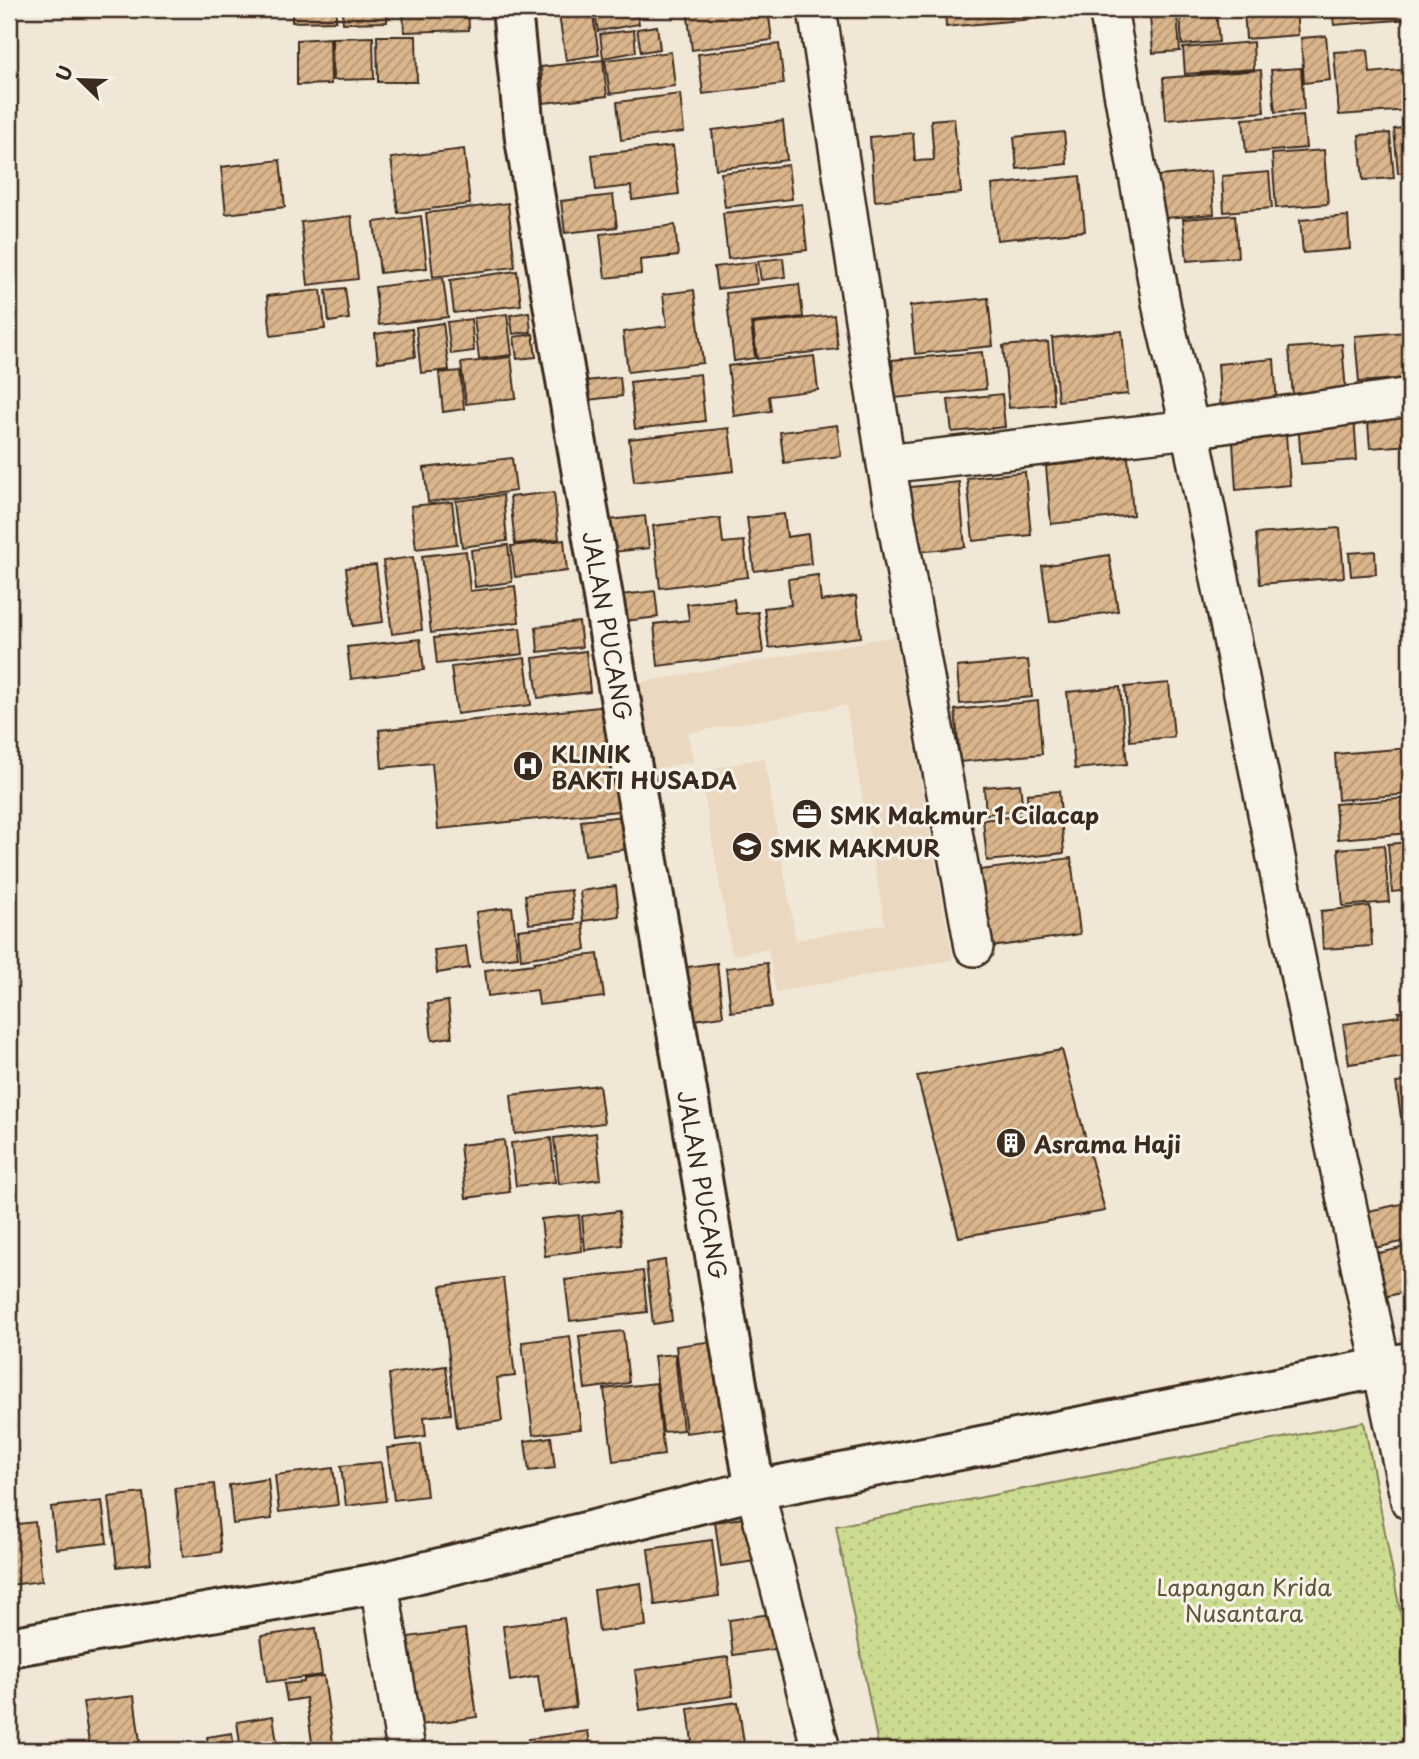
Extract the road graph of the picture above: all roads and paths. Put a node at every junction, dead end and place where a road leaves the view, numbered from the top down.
1 (512, 9) edge
2 (817, 9) edge
3 (1108, 9) edge
4 (1410, 397) edge
5 (1190, 429) junction
6 (886, 464) junction
7 (974, 947) dead end
8 (1396, 1365) edge
9 (755, 1490) junction
10 (1410, 1501) edge
11 (379, 1583) junction
12 (9, 1647) edge
13 (406, 1750) edge
14 (821, 1750) edge

1 - 9 main road, JALAN PUCANG
2 - 6 street
3 - 5 street
4 - 5 street
5 - 6 street
5 - 8 street
6 - 7 street
8 - 9 main road
8 - 10 street
9 - 11 main road
9 - 14 street
11 - 12 main road
11 - 13 street

